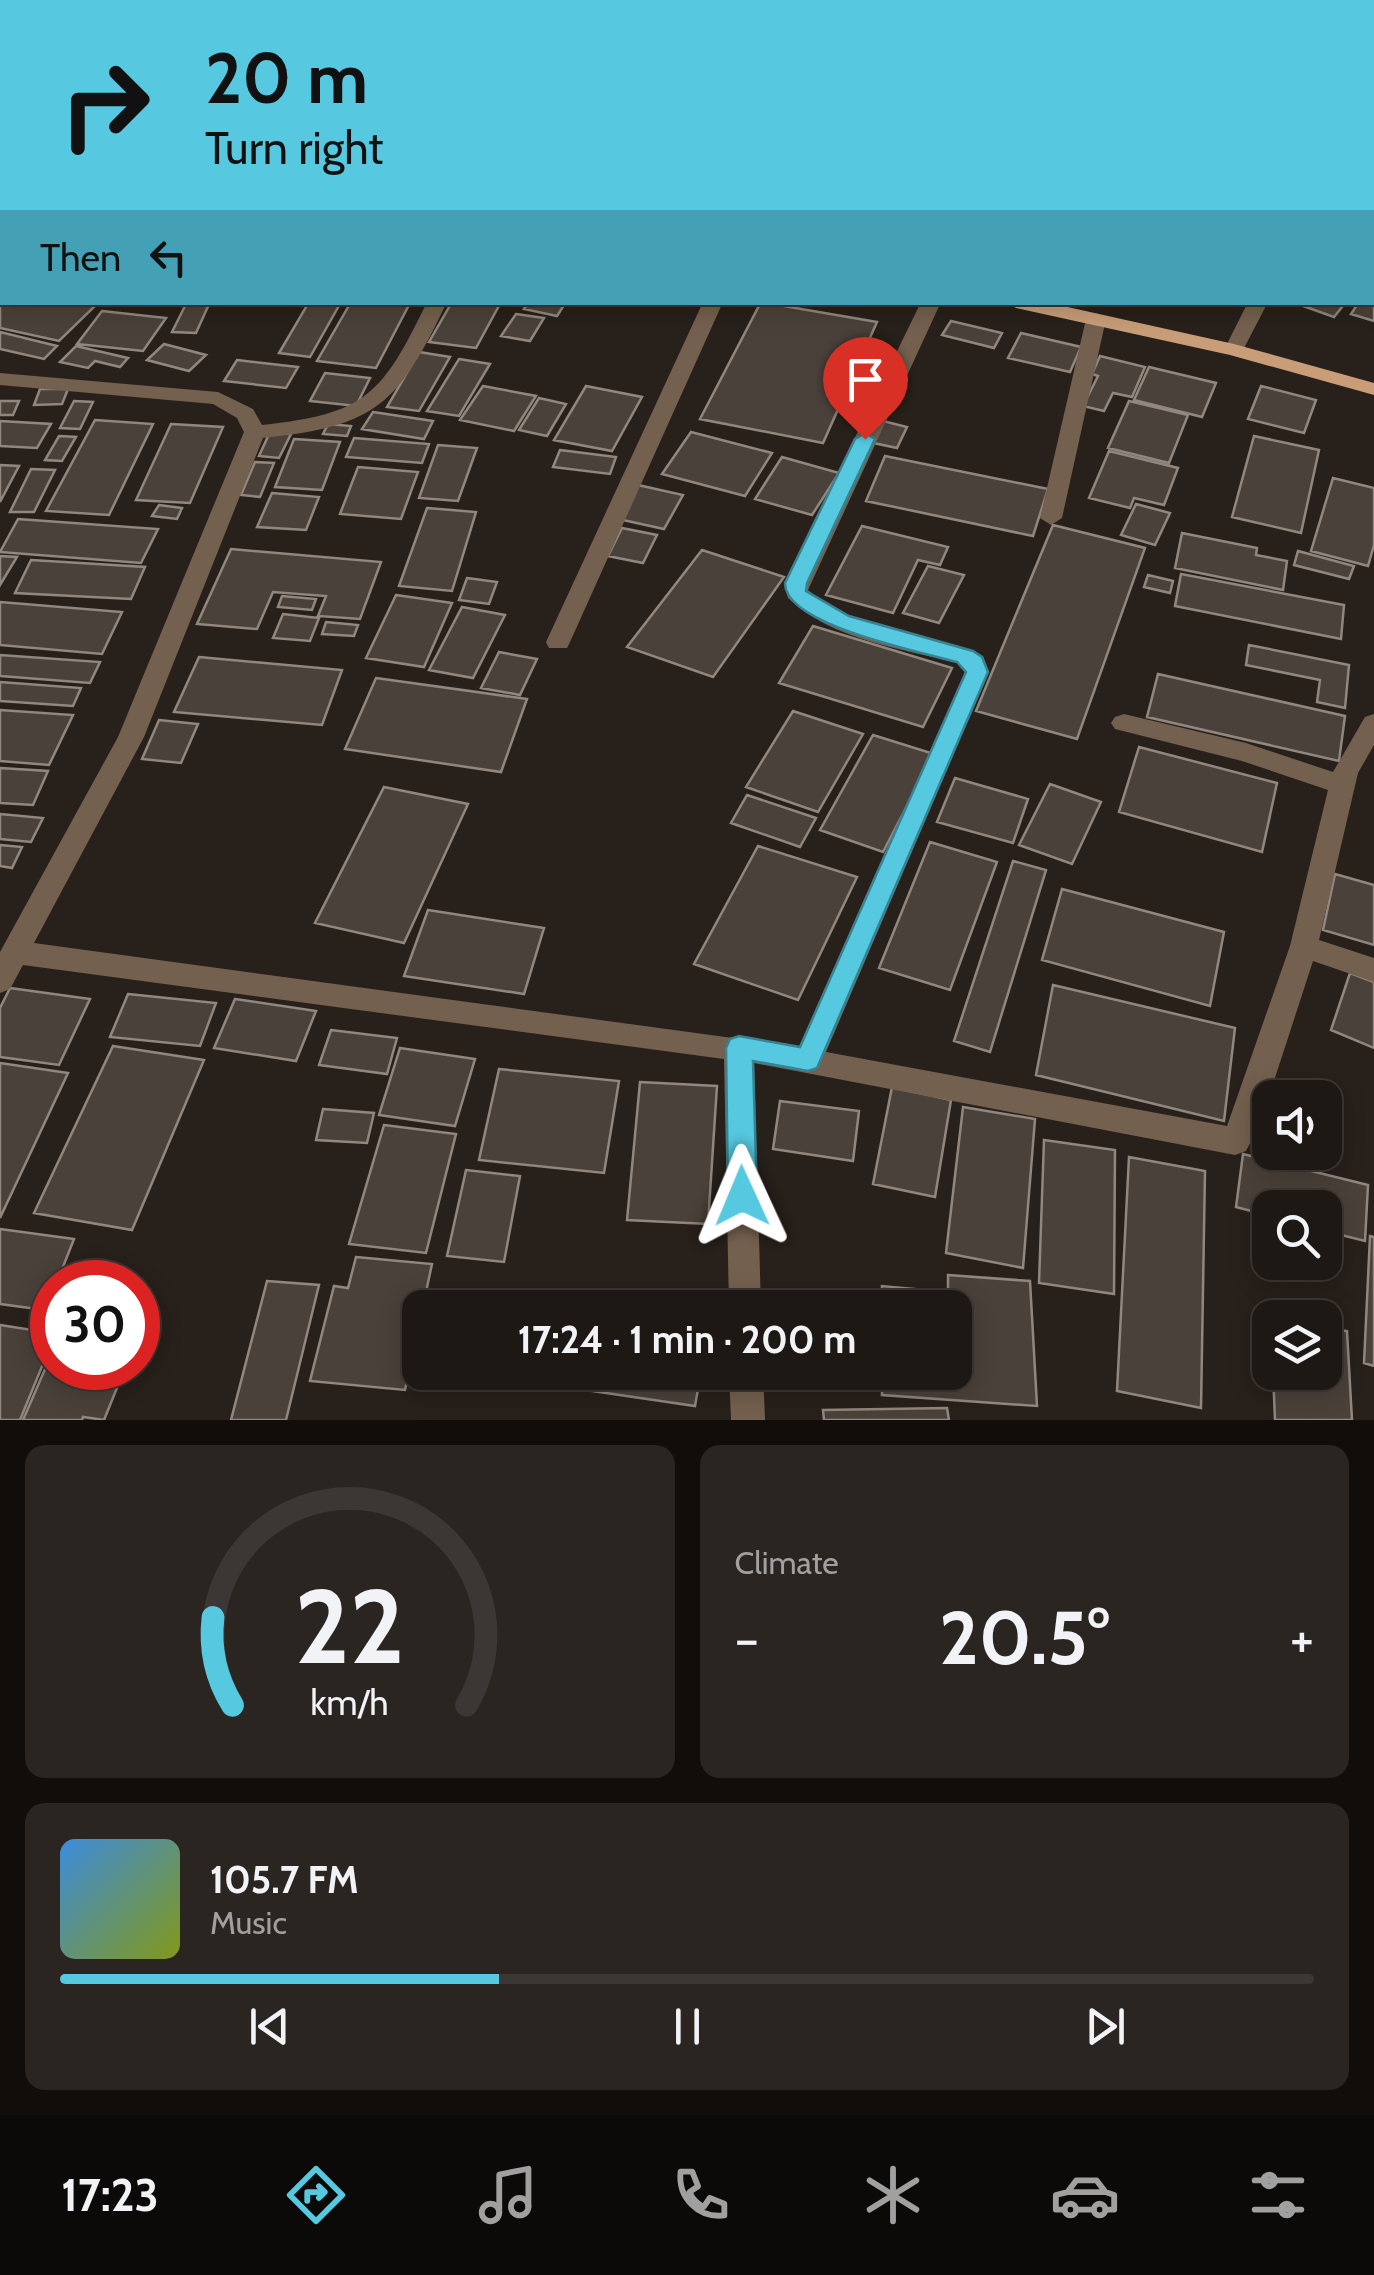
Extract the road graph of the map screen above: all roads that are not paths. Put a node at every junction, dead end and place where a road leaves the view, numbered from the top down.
1 (435, 305) edge
2 (712, 305) edge
3 (930, 305) edge
4 (1030, 305) edge
5 (1256, 305) edge
6 (1096, 319) junction
7 (1234, 350) junction
8 (0, 379) edge
9 (1374, 389) edge
10 (255, 432) junction
11 (1051, 518) dead end
12 (558, 642) dead end
13 (1374, 723) edge
14 (1124, 724) dead end
15 (1342, 785) junction
16 (1304, 946) junction
17 (14, 952) junction
18 (1374, 970) edge
19 (0, 981) edge
20 (739, 1048) junction
21 (808, 1060) junction
22 (745, 1290) edge
23 (747, 1390) edge
24 (748, 1420) edge

1 - 10 street
2 - 12 street
3 - 21 street
4 - 6 main road
5 - 7 street
6 - 7 main road
6 - 11 street
7 - 9 main road
8 - 10 street
10 - 17 street
13 - 15 street
14 - 15 street
15 - 16 street
16 - 18 street
16 - 21 street
17 - 19 street
17 - 20 street
20 - 21 street
20 - 22 street
23 - 24 street

